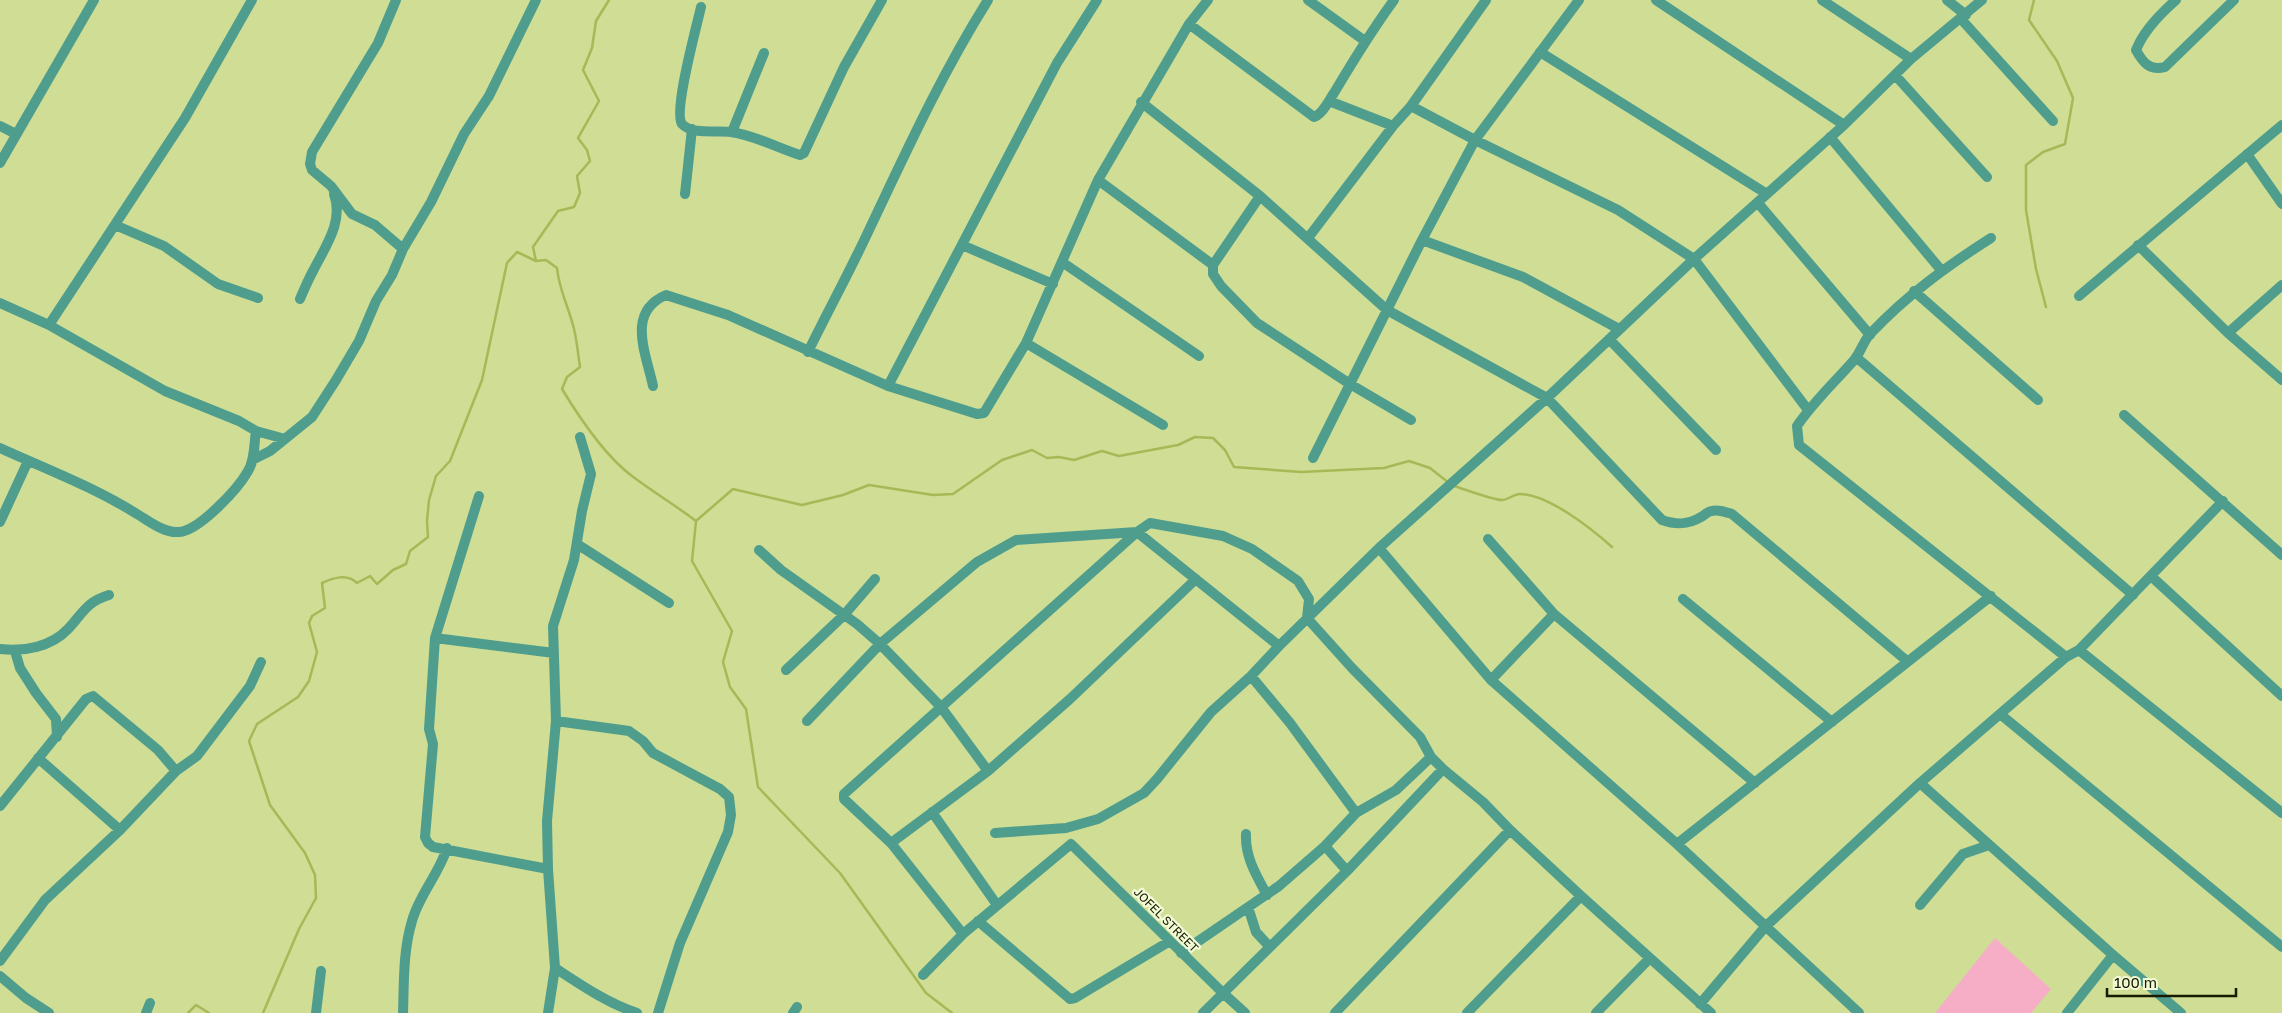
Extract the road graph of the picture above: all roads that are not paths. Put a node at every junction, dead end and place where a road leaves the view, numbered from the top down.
1 (94, 0) edge
2 (252, 0) edge
3 (396, 0) edge
4 (536, 0) edge
5 (882, 0) edge
6 (988, 0) edge
7 (1097, 0) edge
8 (1208, 0) edge
9 (1308, 0) edge
10 (1394, 0) edge
11 (1486, 0) edge
12 (1579, 0) edge
13 (1656, 0) edge
14 (1822, 0) edge
15 (1947, 0) edge
16 (1982, 0) edge
17 (2176, 0) edge
18 (2234, 0) edge
19 (701, 7) dead end
20 (1963, 17) junction
21 (1188, 24) junction
22 (1365, 41) junction
23 (1540, 52) junction
24 (764, 53) dead end
25 (1911, 59) junction
26 (1895, 75) junction
27 (1329, 101) junction
28 (1141, 102) junction
29 (1411, 106) junction
30 (2053, 121) dead end
31 (1844, 125) junction
32 (2282, 125) edge
33 (0, 126) edge
34 (1393, 126) junction
35 (692, 129) junction
36 (732, 132) junction
37 (16, 134) junction
38 (1830, 137) junction
39 (1475, 140) junction
40 (2247, 154) junction
41 (0, 163) edge
42 (1987, 177) dead end
43 (1098, 180) junction
44 (331, 186) junction
45 (685, 194) dead end
46 (1767, 194) junction
47 (1260, 196) junction
48 (1758, 203) junction
49 (2282, 204) edge
50 (115, 225) junction
51 (1308, 238) junction
52 (1991, 238) dead end
53 (1422, 240) junction
54 (962, 245) junction
55 (2138, 245) junction
56 (403, 249) junction
57 (1694, 260) junction
58 (1062, 262) junction
59 (1213, 266) junction
60 (1941, 270) junction
61 (1053, 284) junction
62 (2282, 285) edge
63 (1914, 291) junction
64 (2079, 296) dead end
65 (258, 298) dead end
66 (300, 299) dead end
67 (0, 302) edge
68 (1387, 310) junction
69 (50, 325) junction
70 (1619, 329) junction
71 (2228, 333) junction
72 (1870, 335) junction
73 (1609, 339) junction
74 (1026, 344) junction
75 (808, 352) junction
76 (1199, 356) dead end
77 (1856, 357) junction
78 (2282, 380) edge
79 (1350, 384) junction
80 (653, 386) dead end
81 (888, 386) junction
82 (1547, 398) junction
83 (2038, 400) dead end
84 (1808, 410) junction
85 (2124, 415) dead end
86 (1412, 420) dead end
87 (1163, 426) dead end
88 (256, 431) junction
89 (580, 437) dead end
90 (285, 439) junction
91 (0, 448) edge
92 (1716, 450) dead end
93 (1314, 458) dead end
94 (252, 460) junction
95 (28, 461) junction
96 (479, 496) dead end
97 (2223, 501) junction
98 (0, 522) edge
99 (1137, 532) junction
100 (1488, 539) dead end
101 (577, 544) junction
102 (1379, 548) junction
103 (759, 550) dead end
104 (2282, 555) edge
105 (2152, 576) junction
106 (875, 579) dead end
107 (1196, 579) junction
108 (2133, 595) junction
109 (109, 596) dead end
110 (1991, 596) junction
111 (1683, 599) dead end
112 (669, 603) dead end
113 (1554, 614) junction
114 (844, 615) junction
115 (1307, 618) junction
116 (435, 638) junction
117 (880, 644) junction
118 (1278, 646) junction
119 (0, 649) edge
120 (2079, 650) junction
121 (15, 651) junction
122 (554, 653) junction
123 (2066, 657) junction
124 (1907, 661) junction
125 (261, 662) dead end
126 (786, 670) dead end
127 (1251, 676) junction
128 (1490, 680) junction
129 (2282, 696) edge
130 (941, 707) junction
131 (2000, 714) junction
132 (56, 719) junction
133 (69, 721) junction
134 (556, 721) junction
135 (807, 721) dead end
136 (1832, 722) junction
137 (56, 737) junction
138 (1431, 757) junction
139 (38, 758) junction
140 (1443, 769) junction
141 (176, 771) junction
142 (988, 771) junction
143 (1920, 782) junction
144 (1755, 783) junction
145 (0, 806) edge
146 (932, 812) junction
147 (1356, 813) junction
148 (2282, 814) edge
149 (120, 830) junction
150 (1510, 830) junction
151 (996, 833) dead end
152 (1246, 834) dead end
153 (891, 843) junction
154 (1677, 844) junction
155 (1989, 845) junction
156 (1325, 846) junction
157 (447, 848) junction
158 (548, 869) junction
159 (1347, 871) junction
160 (1266, 894) junction
161 (1581, 896) junction
162 (997, 905) junction
163 (1920, 905) dead end
164 (1248, 907) junction
165 (978, 921) junction
166 (1765, 927) junction
167 (963, 934) junction
168 (1170, 940) junction
169 (1269, 946) junction
170 (2282, 947) edge
171 (1181, 952) junction
172 (2113, 955) junction
173 (1650, 958) junction
174 (0, 961) edge
175 (555, 968) junction
176 (321, 971) dead end
177 (923, 974) dead end
178 (0, 976) edge
179 (1223, 993) junction
180 (1700, 1004) junction
181 (49, 1013) edge
182 (316, 1013) edge
183 (403, 1013) edge
184 (548, 1013) edge
185 (637, 1013) edge
186 (658, 1013) edge
187 (1203, 1013) edge
188 (1245, 1013) edge
189 (1335, 1013) edge
190 (1467, 1013) edge
191 (1596, 1013) edge
192 (1711, 1013) edge
193 (1860, 1013) edge
194 (2067, 1013) edge
195 (2181, 1013) edge

1 - 37 street
2 - 50 street
3 - 44 street
4 - 56 street
5 - 36 street
6 - 75 street
7 - 54 street
8 - 21 street
9 - 22 street
10 - 22 street
11 - 29 street
12 - 23 street
13 - 31 street
14 - 25 street
15 - 20 street
16 - 20 street
17 - 18 street
19 - 35 street
20 - 25 street
20 - 30 street
21 - 27 street
21 - 28 street
22 - 27 street
23 - 39 street
23 - 46 street
24 - 36 street
25 - 26 street
26 - 31 street
26 - 42 street
27 - 34 street
28 - 43 street
28 - 47 street
29 - 34 street
29 - 39 street
31 - 38 street
32 - 40 street
33 - 37 street
34 - 51 street
35 - 36 street
35 - 45 street
37 - 41 street
38 - 46 street
38 - 60 street
39 - 53 street
39 - 57 street
40 - 49 street
40 - 55 street
43 - 58 street
43 - 59 street
44 - 56 street
44 - 66 street
46 - 48 street
47 - 51 street
47 - 59 street
48 - 57 street
48 - 72 street
50 - 65 street
50 - 69 street
51 - 68 street
52 - 60 street
53 - 68 street
53 - 70 street
54 - 61 street
54 - 81 street
55 - 64 street
55 - 71 street
56 - 90 street
57 - 70 street
57 - 84 street
58 - 61 street
58 - 76 street
59 - 79 street
60 - 63 street
61 - 74 street
62 - 71 street
63 - 72 street
63 - 83 street
67 - 69 street
68 - 79 street
68 - 82 street
69 - 88 street
70 - 73 street
71 - 78 street
72 - 77 street
73 - 82 street
73 - 92 street
74 - 81 street
74 - 87 street
75 - 80 street
75 - 81 street
77 - 84 street
77 - 108 street
79 - 86 street
79 - 93 street
82 - 102 street
82 - 124 street
84 - 110 street
85 - 97 street
88 - 90 street
88 - 94 street
89 - 101 street
90 - 94 street
91 - 95 street
94 - 95 street
95 - 98 street
96 - 116 street
97 - 104 street
97 - 105 street
99 - 107 street
99 - 115 street
99 - 117 street
99 - 130 street
100 - 113 street
101 - 112 street
101 - 122 street
102 - 115 street
102 - 128 street
103 - 114 street
105 - 108 street
105 - 129 street
106 - 114 street
107 - 118 street
107 - 142 street
108 - 120 street
109 - 121 street
110 - 123 street
110 - 124 street
111 - 136 street
113 - 128 street
113 - 144 street
114 - 117 street
114 - 126 street
115 - 118 street
115 - 138 street
116 - 122 street
116 - 157 street
117 - 130 street
117 - 135 street
118 - 127 street
119 - 121 street
120 - 123 street
120 - 148 street
121 - 132 street
122 - 134 street
123 - 131 street
124 - 136 street
125 - 141 street
127 - 147 street
127 - 151 street
128 - 154 street
130 - 142 street
130 - 153 street
131 - 143 street
131 - 170 street
132 - 133 street
132 - 137 street
133 - 137 street
133 - 141 street
134 - 158 street
134 - 186 street
136 - 144 street
137 - 139 street
138 - 140 street
138 - 147 street
139 - 145 street
139 - 149 street
140 - 150 street
140 - 159 street
141 - 149 street
142 - 146 street
143 - 155 street
143 - 166 street
144 - 154 street
146 - 153 street
146 - 162 street
147 - 156 street
149 - 174 street
150 - 161 street
150 - 189 street
152 - 160 street
153 - 167 street
154 - 166 street
155 - 163 street
155 - 172 street
156 - 159 street
156 - 160 street
157 - 158 street
157 - 183 street
158 - 175 street
159 - 169 street
160 - 164 street
161 - 173 street
161 - 190 street
162 - 165 street
162 - 168 street, JOFEL STREET
164 - 169 street
164 - 171 street
165 - 167 street
165 - 168 street
166 - 180 street
166 - 193 street
167 - 177 street
168 - 171 street, JOFEL STREET
169 - 179 street
171 - 179 street, JOFEL STREET
172 - 194 street
172 - 195 street
173 - 180 street
173 - 191 street
175 - 184 street
175 - 185 street
176 - 182 street
178 - 181 street
179 - 187 street
179 - 188 street, JOFEL STREET
180 - 192 street

